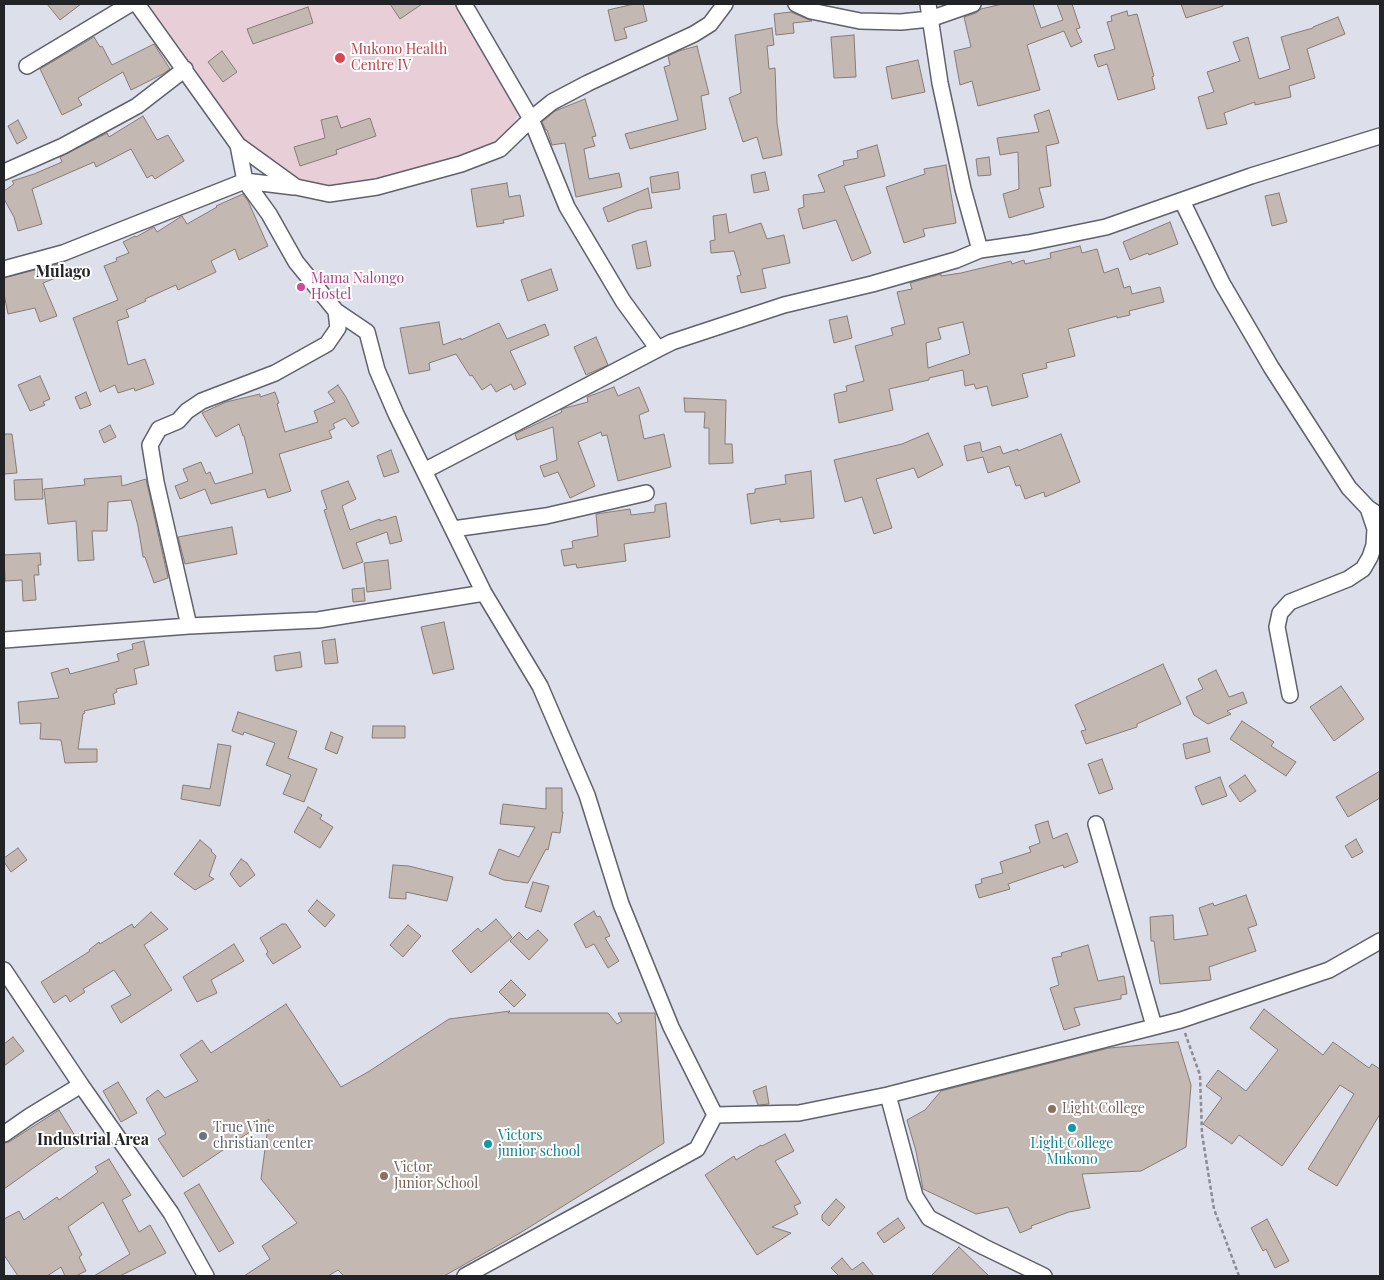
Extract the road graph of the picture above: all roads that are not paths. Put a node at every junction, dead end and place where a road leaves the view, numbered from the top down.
1 (130, 4) edge
2 (137, 4) edge
3 (464, 4) edge
4 (725, 4) edge
5 (796, 4) edge
6 (928, 4) edge
7 (973, 4) edge
8 (930, 19) junction
9 (27, 66) dead end
10 (185, 69) junction
11 (530, 119) junction
12 (1380, 136) edge
13 (238, 145) junction
14 (4, 172) edge
15 (245, 182) junction
16 (296, 187) junction
17 (1182, 201) junction
18 (980, 250) junction
19 (4, 269) edge
20 (336, 311) junction
21 (658, 349) junction
22 (424, 471) junction
23 (646, 493) dead end
24 (1374, 512) edge
25 (453, 529) junction
26 (484, 594) junction
27 (188, 626) junction
28 (4, 640) edge
29 (1290, 695) dead end
30 (1096, 824) dead end
31 (1380, 941) edge
32 (4, 970) edge
33 (1154, 1026) junction
34 (81, 1085) junction
35 (888, 1095) junction
36 (715, 1115) junction
37 (4, 1134) edge
38 (486, 1271) edge
39 (206, 1276) edge
40 (465, 1276) edge
41 (1044, 1276) edge

1 - 9 street
2 - 10 street
3 - 11 street
4 - 11 street
5 - 8 street
6 - 8 street
7 - 8 street
8 - 18 street
10 - 13 street
10 - 14 street
11 - 16 street
11 - 21 street
12 - 17 street
13 - 15 street
13 - 16 street
15 - 16 street
15 - 19 street
15 - 20 street
17 - 18 street
17 - 24 street
18 - 21 street
20 - 22 street
20 - 27 street
21 - 22 street
22 - 25 street
23 - 25 street
24 - 29 street
25 - 26 street
26 - 27 street
26 - 36 street
27 - 28 street
30 - 33 street
31 - 33 street
32 - 34 street
33 - 35 street
34 - 37 street
34 - 39 street
35 - 36 street
35 - 41 street
36 - 38 street
38 - 40 street

